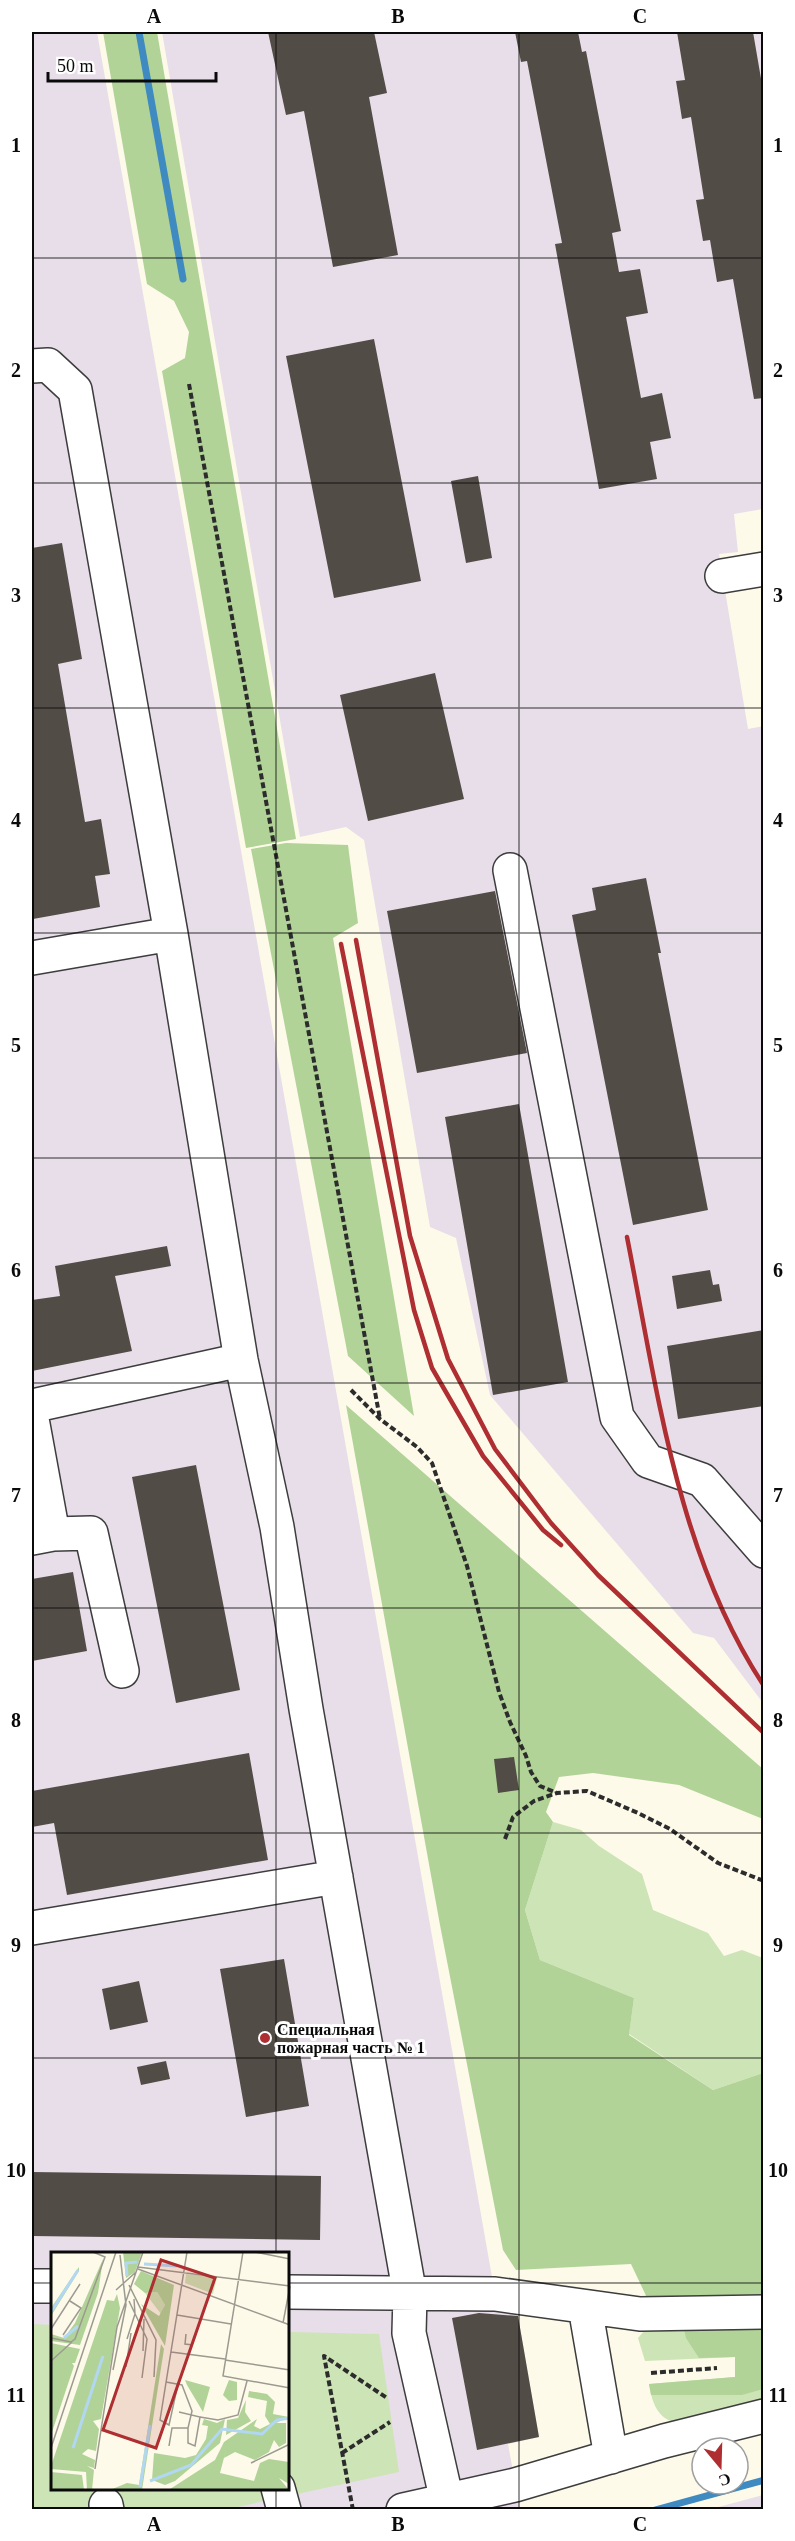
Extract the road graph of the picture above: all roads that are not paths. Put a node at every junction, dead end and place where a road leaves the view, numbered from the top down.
1 (32, 366) edge
2 (764, 569) edge
3 (722, 576) dead end
4 (510, 870) dead end
5 (171, 934) junction
6 (32, 958) edge
7 (241, 1360) junction
8 (32, 1406) edge
9 (32, 1419) edge
10 (42, 1536) edge
11 (764, 1551) edge
12 (122, 1671) dead end
13 (336, 1877) junction
14 (32, 1928) edge
15 (32, 2286) edge
16 (51, 2286) edge
17 (290, 2292) edge
18 (410, 2295) junction
19 (585, 2307) junction
20 (764, 2312) edge
21 (764, 2416) edge
22 (611, 2457) junction
23 (279, 2490) edge
24 (448, 2505) edge
25 (284, 2510) edge
26 (403, 2510) edge

1 - 5 lane
2 - 3 lane
4 - 11 lane
5 - 6 lane
5 - 7 lane
7 - 8 lane
7 - 13 lane
9 - 10 lane
10 - 12 lane
13 - 14 lane
13 - 18 lane
15 - 16 lane
17 - 18 lane
18 - 19 lane
18 - 24 lane
19 - 20 lane
19 - 22 lane
21 - 22 lane
22 - 24 lane
23 - 25 lane
24 - 26 lane

